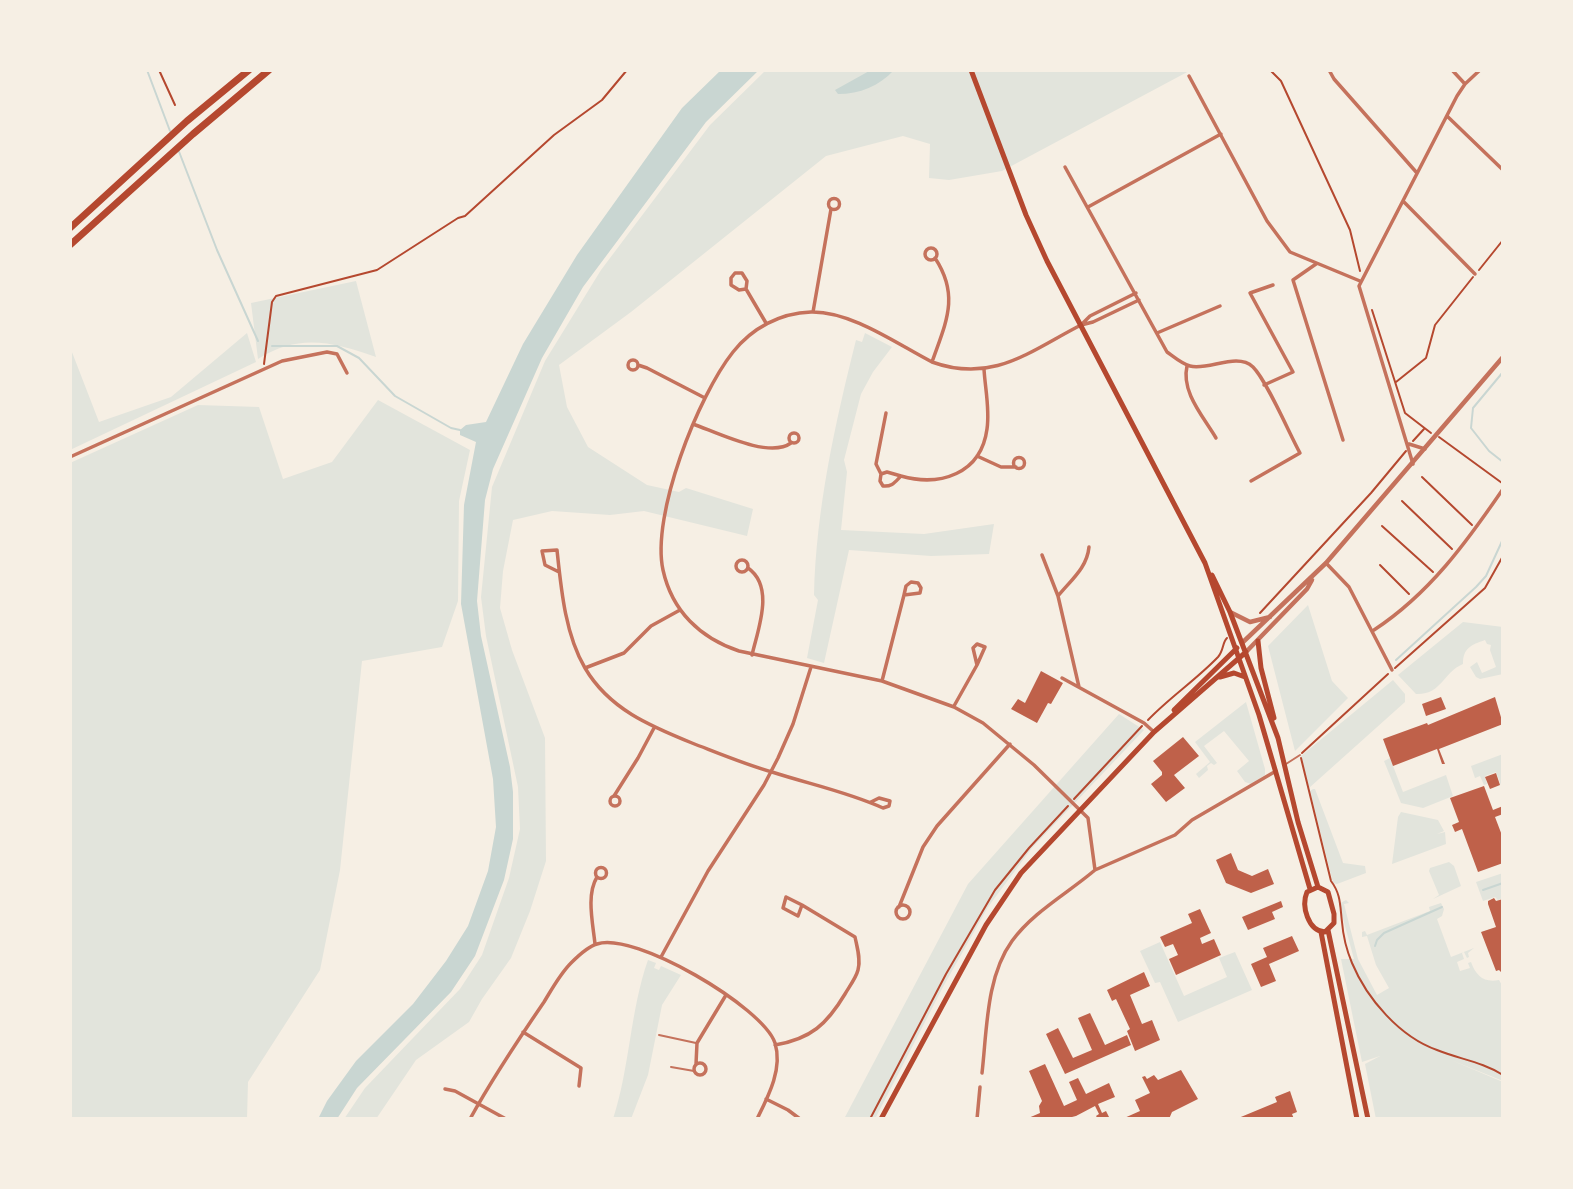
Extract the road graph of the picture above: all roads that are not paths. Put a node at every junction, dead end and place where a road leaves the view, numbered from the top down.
1 (248, 70) edge
2 (269, 70) edge
3 (971, 70) edge
4 (1329, 70) edge
5 (1452, 70) edge
6 (1480, 70) edge
7 (1189, 76) dead end
8 (1465, 84) junction
9 (1447, 116) junction
10 (1221, 134) junction
11 (1065, 167) dead end
12 (1503, 170) edge
13 (1417, 173) junction
14 (1403, 201) junction
15 (1088, 207) junction
16 (831, 209) dead end
17 (70, 228) edge
18 (70, 245) edge
19 (935, 258) dead end
20 (1316, 264) junction
21 (1475, 274) road end
22 (1360, 281) junction
23 (1273, 285) dead end
24 (746, 289) junction
25 (1136, 293) junction
26 (1139, 300) junction
27 (1220, 306) dead end
28 (813, 312) junction
29 (766, 323) junction
30 (1081, 325) junction
31 (1157, 333) junction
32 (1503, 357) edge
33 (932, 362) junction
34 (638, 365) dead end
35 (1186, 366) junction
36 (984, 369) junction
37 (347, 373) dead end
38 (1264, 385) junction
39 (705, 398) junction
40 (886, 413) dead end
41 (694, 424) junction
42 (1216, 438) dead end
43 (1343, 440) dead end
44 (791, 443) dead end
45 (1407, 443) junction
46 (1426, 449) junction
47 (977, 456) junction
48 (70, 457) edge
49 (1413, 464) junction
50 (1016, 467) dead end
51 (881, 474) junction
52 (901, 476) junction
53 (1251, 481) dead end
54 (1503, 487) edge
55 (1089, 547) dead end
56 (1042, 555) dead end
57 (1326, 563) junction
58 (1205, 564) junction
59 (748, 568) dead end
60 (559, 572) junction
61 (1314, 577) junction
62 (904, 595) junction
63 (1058, 596) junction
64 (680, 610) junction
65 (1230, 612) junction
66 (1274, 615) junction
67 (1374, 630) junction
68 (1258, 641) junction
69 (1242, 643) junction
70 (1236, 649) junction
71 (1246, 652) junction
72 (752, 655) junction
73 (1239, 657) junction
74 (977, 665) junction
75 (811, 667) junction
76 (585, 668) junction
77 (1392, 670) road end
78 (1217, 677) junction
79 (1245, 677) junction
80 (1062, 678) dead end
81 (882, 681) junction
82 (1079, 687) junction
83 (954, 707) junction
84 (1160, 726) junction
85 (654, 727) junction
86 (1154, 732) junction
87 (1278, 738) junction
88 (1010, 744) junction
89 (1300, 755) road end
90 (1285, 765) junction
91 (1276, 771) junction
92 (770, 772) junction
93 (614, 796) dead end
94 (871, 802) junction
95 (1080, 809) junction
96 (1095, 870) junction
97 (597, 877) dead end
98 (1318, 887) junction
99 (1310, 889) junction
100 (802, 905) junction
101 (899, 907) dead end
102 (1328, 930) junction
103 (1321, 932) junction
104 (595, 944) junction
105 (661, 957) junction
106 (726, 995) junction
107 (523, 1032) junction
108 (659, 1035) dead end
109 (697, 1043) junction
110 (775, 1045) junction
111 (696, 1064) junction
112 (671, 1067) dead end
113 (695, 1071) junction
114 (982, 1073) dead end
115 (579, 1086) dead end
116 (980, 1087) dead end
117 (445, 1089) dead end
118 (766, 1099) junction
119 (478, 1105) junction
120 (470, 1119) edge
121 (506, 1119) edge
122 (757, 1119) edge
123 (800, 1119) edge
124 (881, 1119) edge
125 (977, 1119) edge
126 (1357, 1119) edge
127 (1368, 1119) edge

1 - 17 highway
2 - 18 highway
3 - 30 main road
4 - 13 street
5 - 8 street
6 - 8 street
7 - 10 street
8 - 9 street
9 - 12 street
9 - 13 street
10 - 15 street
10 - 20 street
11 - 15 street
13 - 14 street
14 - 21 street
14 - 22 street
15 - 25 street
16 - 28 street
19 - 33 street
20 - 22 street
20 - 43 street
22 - 45 street
23 - 38 street
24 - 24 street
24 - 29 street
25 - 26 street
25 - 30 street
26 - 30 street
26 - 31 street
27 - 31 street
28 - 29 street
28 - 33 street
29 - 39 street
30 - 36 street
30 - 58 main road
31 - 35 street
32 - 46 street
33 - 36 street
34 - 39 street
35 - 38 street
35 - 42 street
36 - 47 street
37 - 48 street
38 - 53 street
39 - 41 street
40 - 51 street
41 - 44 street
41 - 64 street
45 - 46 street
45 - 49 street
46 - 49 street
47 - 50 street
47 - 52 street
49 - 57 street
51 - 52 street
51 - 52 street
54 - 67 street
55 - 63 street
56 - 63 street
57 - 61 street
57 - 67 street
58 - 65 main road
58 - 70 main road
59 - 72 street
60 - 60 street
60 - 76 street
61 - 66 street
61 - 68 street
62 - 62 street
62 - 81 street
63 - 82 street
64 - 72 street
64 - 76 street
65 - 66 street
65 - 69 main road
66 - 69 street
67 - 77 street
68 - 71 street
68 - 87 main road
69 - 70 main road
69 - 71 main road
70 - 73 main road
70 - 84 main road
71 - 73 main road
71 - 87 main road
72 - 75 street
73 - 78 main road
73 - 79 main road
74 - 74 street
74 - 83 street
75 - 81 street
75 - 92 street
76 - 85 street
78 - 79 main road
78 - 84 main road
79 - 91 main road
80 - 82 street
81 - 83 street
82 - 86 street
83 - 88 street
84 - 86 main road
85 - 92 street
85 - 93 street
86 - 95 main road
87 - 90 main road
88 - 95 street
88 - 101 street
89 - 90 lane
90 - 98 main road
91 - 96 street
91 - 99 main road
92 - 94 street
92 - 105 street
94 - 94 street
95 - 96 street
95 - 124 main road
96 - 114 street
97 - 104 street
98 - 99 main road
98 - 102 main road
99 - 103 main road
100 - 100 street
100 - 110 street
102 - 103 main road
102 - 127 main road
103 - 126 main road
104 - 105 street
104 - 107 street
105 - 106 street
106 - 109 street
106 - 110 street
107 - 115 street
107 - 119 street
108 - 109 lane
109 - 111 street
110 - 118 street
111 - 113 street
111 - 113 street
112 - 113 lane
116 - 125 street
117 - 119 street
118 - 122 street
118 - 123 street
119 - 120 street
119 - 121 street

